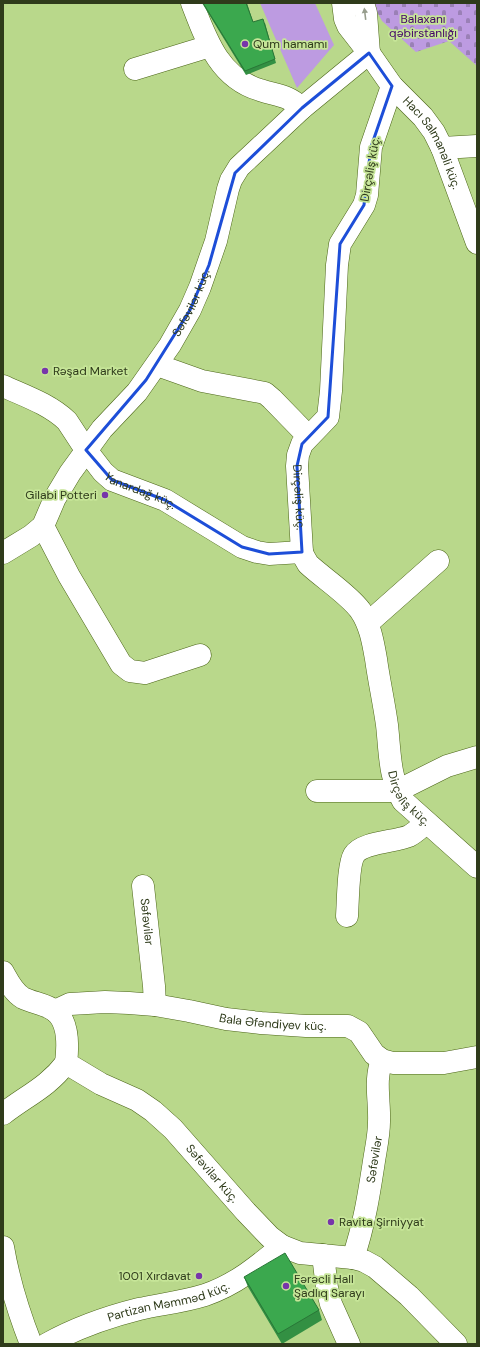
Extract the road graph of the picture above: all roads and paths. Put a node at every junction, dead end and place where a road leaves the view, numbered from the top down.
1 (192, 3) edge
2 (343, 3) edge
3 (363, 3) edge
4 (210, 46) junction
5 (370, 53) junction
6 (135, 69) dead end
7 (392, 86) junction
8 (302, 108) junction
9 (477, 146) edge
10 (442, 148) junction
11 (477, 243) edge
12 (157, 365) junction
13 (3, 386) edge
14 (308, 436) junction
15 (86, 450) junction
16 (43, 526) junction
17 (302, 552) junction
18 (3, 553) edge
19 (438, 561) dead end
20 (368, 623) junction
21 (200, 655) dead end
22 (477, 757) edge
23 (317, 791) dead end
24 (398, 791) junction
25 (426, 823) junction
26 (477, 867) edge
27 (143, 886) dead end
28 (347, 916) dead end
29 (3, 972) edge
30 (155, 1005) junction
31 (55, 1011) junction
32 (477, 1057) edge
33 (382, 1060) junction
34 (66, 1063) junction
35 (3, 1114) edge
36 (282, 1246) junction
37 (3, 1247) edge
38 (323, 1255) junction
39 (353, 1258) junction
40 (31, 1344) edge
41 (47, 1344) edge
42 (349, 1344) edge
43 (456, 1344) edge

1 - 4 street
2 - 5 street, Hacı Salmanəli küç.
5 -> 3 street
4 - 6 street
4 - 8 street
5 - 7 street, Hacı Salmanəli küç.
5 - 8 street, Səfəvilər küç.
7 - 10 street, Hacı Salmanəli küç.
7 - 14 street, Dirçəliş küç.
8 - 12 street, Səfəvilər küç.
9 - 10 street
10 - 11 street, Hacı Salmanəli küç.
12 - 14 street
12 - 15 street, Səfəvilər küç.
13 - 15 street, Yanardağ küç.
14 - 17 street, Dirçəliş küç.
15 - 16 street, Səfəvilər küç.
15 - 17 street, Yanardağ küç.
16 - 18 street, Səfəvilər küç.
16 - 21 street
17 - 20 street, Dirçəliş küç.
19 - 20 street
20 - 24 street, Dirçəliş küç.
22 - 24 street
23 - 24 street
24 - 25 street, Dirçəliş küç.
25 - 26 street, Dirçəliş küç.
25 - 28 street
27 - 30 street, Səfəvilər
29 - 31 street
30 - 31 street, Bala Əfəndiyev küç.
30 - 33 street, Bala Əfəndiyev küç.
31 - 34 street
32 - 33 street
33 - 39 street, Səfəvilər
34 - 35 street
34 - 36 street, Səfəvilər küç.
36 - 38 street, Səfəvilər küç.
36 - 41 street, Partizan Məmməd küç.
37 - 40 street
38 - 39 street, Səfəvilər küç.
38 - 42 street
39 - 43 street, Səfəvilər küç.

